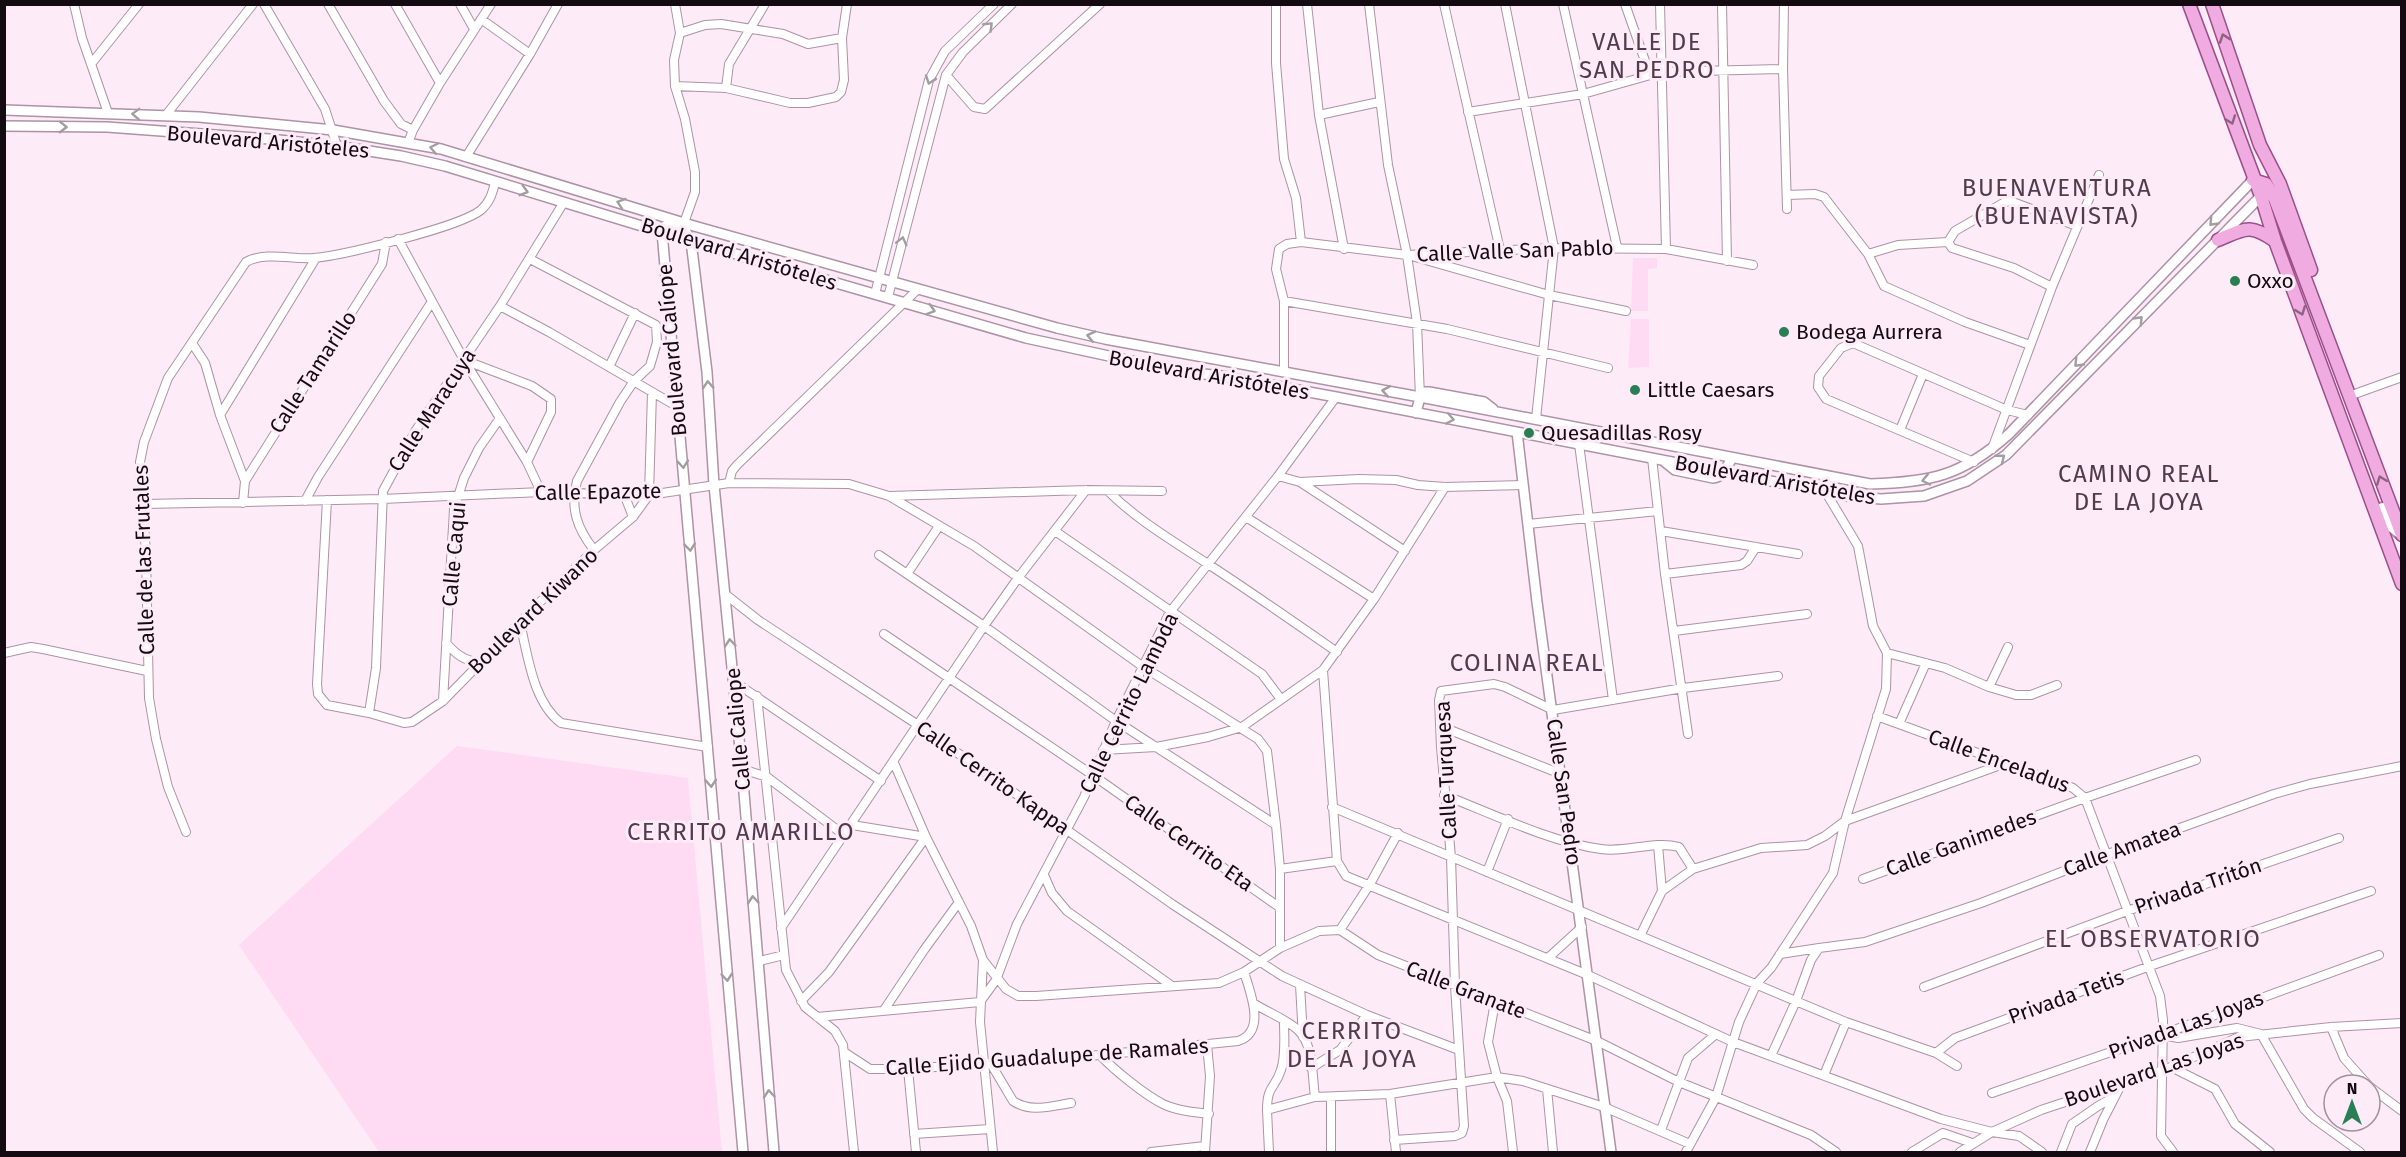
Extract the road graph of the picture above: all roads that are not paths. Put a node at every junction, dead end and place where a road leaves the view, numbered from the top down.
1 (74, 4) edge
2 (139, 4) edge
3 (253, 4) edge
4 (264, 4) edge
5 (328, 4) edge
6 (395, 4) edge
7 (460, 4) edge
8 (491, 4) edge
9 (558, 4) edge
10 (675, 4) edge
11 (765, 4) edge
12 (847, 4) edge
13 (994, 4) edge
14 (1012, 4) edge
15 (1100, 4) edge
16 (1276, 4) edge
17 (1307, 4) edge
18 (1369, 4) edge
19 (1444, 4) edge
20 (1505, 4) edge
21 (1563, 4) edge
22 (1625, 4) edge
23 (1660, 4) edge
24 (1722, 4) edge
25 (1784, 4) edge
26 (2189, 4) edge
27 (2212, 4) edge
28 (481, 19) junction
29 (750, 28) junction
30 (474, 29) junction
31 (680, 33) junction
32 (842, 38) junction
33 (954, 41) junction
34 (963, 52) junction
35 (530, 54) junction
36 (91, 64) junction
37 (1783, 69) junction
38 (1724, 70) junction
39 (1661, 72) junction
40 (945, 75) junction
41 (1650, 75) junction
42 (440, 83) junction
43 (675, 86) junction
44 (726, 88) junction
45 (1582, 94) junction
46 (1379, 102) junction
47 (1526, 102) junction
48 (4, 110) edge
49 (1468, 112) junction
50 (108, 113) junction
51 (166, 115) junction
52 (1319, 115) junction
53 (4, 126) edge
54 (333, 130) junction
55 (413, 130) junction
56 (408, 143) junction
57 (2260, 145) junction
58 (337, 146) junction
59 (466, 157) junction
60 (2099, 175) dead end
61 (2253, 180) junction
62 (495, 183) junction
63 (2266, 184) junction
64 (1787, 195) junction
65 (2261, 196) junction
66 (564, 202) junction
67 (1787, 208) dead end
68 (610, 215) junction
69 (685, 224) junction
70 (2078, 226) junction
71 (662, 232) junction
72 (398, 238) junction
73 (2218, 240) junction
74 (386, 242) junction
75 (692, 242) junction
76 (1301, 242) junction
77 (1948, 242) junction
78 (2275, 242) junction
79 (1617, 247) junction
80 (1554, 248) junction
81 (1344, 249) junction
82 (1666, 249) junction
83 (663, 250) junction
84 (1500, 250) junction
85 (1868, 254) junction
86 (1407, 255) junction
87 (316, 258) junction
88 (530, 259) junction
89 (1727, 261) junction
90 (1753, 265) dead end
91 (879, 278) junction
92 (892, 282) junction
93 (2052, 287) junction
94 (917, 290) junction
95 (875, 294) junction
96 (1549, 295) junction
97 (888, 297) junction
98 (1284, 301) junction
99 (431, 303) junction
100 (906, 303) junction
101 (500, 306) junction
102 (1626, 311) dead end
103 (634, 313) junction
104 (1417, 323) junction
105 (2323, 324) junction
106 (656, 325) junction
107 (670, 329) junction
108 (192, 343) junction
109 (2030, 345) junction
110 (1544, 352) junction
111 (464, 360) junction
112 (609, 367) junction
113 (1608, 368) dead end
114 (1284, 372) junction
115 (1923, 374) junction
116 (2402, 377) edge
117 (634, 381) junction
118 (652, 392) junction
119 (1420, 396) junction
120 (2349, 396) junction
121 (1336, 398) junction
122 (678, 407) junction
123 (2007, 410) junction
124 (1416, 413) junction
125 (220, 415) junction
126 (2028, 415) junction
127 (500, 418) junction
128 (1536, 419) junction
129 (1900, 430) junction
130 (1517, 432) junction
131 (1579, 444) junction
132 (1991, 450) junction
133 (1732, 458) junction
134 (1657, 459) junction
135 (527, 462) junction
136 (1974, 462) junction
137 (1724, 473) junction
138 (1278, 476) junction
139 (245, 480) junction
140 (1300, 482) junction
141 (729, 483) junction
142 (714, 485) junction
143 (1523, 486) junction
144 (1445, 487) junction
145 (685, 488) junction
146 (1086, 490) junction
147 (1108, 491) junction
148 (1162, 491) dead end
149 (1825, 491) junction
150 (541, 492) junction
151 (574, 492) junction
152 (624, 494) junction
153 (649, 495) junction
154 (888, 496) junction
155 (458, 497) junction
156 (382, 499) junction
157 (305, 501) junction
158 (327, 501) junction
159 (243, 503) junction
160 (144, 504) junction
161 (1658, 511) junction
162 (2376, 514) junction
163 (633, 517) junction
164 (1246, 517) junction
165 (1589, 518) junction
166 (1528, 524) junction
167 (939, 526) junction
168 (1056, 531) junction
169 (1661, 531) junction
170 (2402, 535) edge
171 (1756, 547) junction
172 (594, 550) junction
173 (1405, 551) junction
174 (1798, 554) dead end
175 (879, 555) dead end
176 (1208, 564) junction
177 (907, 574) junction
178 (1665, 574) junction
179 (1018, 578) junction
180 (2402, 584) edge
181 (725, 594) junction
182 (1374, 599) junction
183 (1170, 612) junction
184 (1807, 614) dead end
185 (520, 623) junction
186 (984, 626) junction
187 (1674, 631) junction
188 (884, 634) dead end
189 (446, 643) junction
190 (2008, 647) dead end
191 (1337, 652) junction
192 (4, 653) edge
193 (1887, 653) junction
194 (479, 662) junction
195 (1926, 663) junction
196 (1142, 666) junction
197 (1323, 670) junction
198 (147, 671) junction
199 (1778, 676) dead end
200 (949, 678) junction
201 (734, 681) junction
202 (2057, 685) dead end
203 (1989, 687) junction
204 (1683, 688) junction
205 (757, 696) junction
206 (1280, 698) junction
207 (1612, 700) junction
208 (443, 701) junction
209 (1553, 710) junction
210 (369, 713) junction
211 (1878, 716) junction
212 (1116, 721) junction
213 (1899, 724) junction
214 (918, 725) junction
215 (1440, 726) junction
216 (1242, 727) junction
217 (1688, 734) dead end
218 (708, 747) junction
219 (1156, 747) junction
220 (1103, 750) junction
221 (2196, 760) dead end
222 (894, 763) junction
223 (2006, 763) junction
224 (2402, 766) edge
225 (742, 769) junction
226 (1561, 774) junction
227 (1094, 776) junction
228 (767, 777) junction
229 (881, 782) junction
230 (1444, 795) junction
231 (2085, 798) junction
232 (1332, 807) junction
233 (1508, 819) junction
234 (1845, 821) junction
235 (852, 825) junction
236 (1276, 825) junction
237 (1067, 830) junction
238 (186, 832) dead end
239 (1398, 833) junction
240 (844, 835) junction
241 (926, 837) junction
242 (2339, 838) dead end
243 (1570, 844) junction
244 (1658, 845) junction
245 (2108, 854) junction
246 (1451, 857) junction
247 (1337, 861) junction
248 (1280, 869) junction
249 (1692, 869) junction
250 (1487, 872) junction
251 (1044, 875) junction
252 (1863, 879) dead end
253 (1370, 884) junction
254 (1662, 891) junction
255 (2371, 891) dead end
256 (959, 902) junction
257 (1279, 907) junction
258 (1580, 910) junction
259 (2127, 911) junction
260 (1455, 920) junction
261 (1582, 927) junction
262 (781, 928) junction
263 (1340, 930) junction
264 (1641, 936) junction
265 (1280, 948) junction
266 (1819, 948) junction
267 (1780, 954) junction
268 (784, 955) junction
269 (2379, 955) dead end
270 (1548, 958) junction
271 (983, 960) junction
272 (759, 961) junction
273 (1260, 962) junction
274 (2150, 966) junction
275 (1244, 972) junction
276 (1588, 975) junction
277 (996, 980) junction
278 (1757, 983) junction
279 (1300, 985) junction
280 (1172, 986) junction
281 (1455, 986) junction
282 (1924, 987) dead end
283 (801, 1001) junction
284 (1796, 1001) junction
285 (980, 1002) junction
286 (1495, 1002) junction
287 (1253, 1004) junction
288 (884, 1010) junction
289 (1367, 1015) junction
290 (817, 1017) junction
291 (1284, 1021) junction
292 (1846, 1022) junction
293 (2400, 1025) edge
294 (2331, 1027) junction
295 (1716, 1034) junction
296 (2163, 1034) junction
297 (2261, 1034) junction
298 (1303, 1036) junction
299 (1597, 1041) junction
300 (1733, 1042) junction
301 (1207, 1045) junction
302 (1459, 1050) junction
303 (844, 1052) junction
304 (1936, 1053) junction
305 (1100, 1055) junction
306 (1771, 1056) junction
307 (988, 1064) junction
308 (1957, 1066) dead end
309 (2171, 1067) junction
310 (1311, 1068) junction
311 (908, 1069) junction
312 (2162, 1070) junction
313 (2357, 1073) edge
314 (1824, 1075) junction
315 (2146, 1075) junction
316 (1497, 1077) junction
317 (1679, 1082) junction
318 (1462, 1083) junction
319 (2122, 1083) junction
320 (2162, 1087) junction
321 (1547, 1089) junction
322 (1992, 1093) dead end
323 (1390, 1094) junction
324 (2382, 1096) edge
325 (1315, 1097) junction
326 (1331, 1097) junction
327 (1716, 1097) junction
328 (2115, 1097) junction
329 (1071, 1103) dead end
330 (1604, 1107) junction
331 (1267, 1110) junction
332 (2402, 1111) edge
333 (1209, 1114) junction
334 (1955, 1122) junction
335 (990, 1129) junction
336 (1661, 1130) junction
337 (1992, 1132) junction
338 (1943, 1133) junction
339 (914, 1134) junction
340 (1394, 1140) junction
341 (1972, 1143) junction
342 (1690, 1144) junction
343 (1205, 1149) edge
344 (2170, 1149) edge
345 (743, 1152) edge
346 (774, 1152) edge
347 (854, 1152) edge
348 (916, 1152) edge
349 (993, 1152) edge
350 (1151, 1152) edge
351 (1269, 1152) edge
352 (1331, 1152) edge
353 (1396, 1152) edge
354 (1513, 1152) edge
355 (1553, 1152) edge
356 (1611, 1152) edge
357 (1686, 1152) edge
358 (1836, 1152) edge
359 (1912, 1152) edge
360 (1960, 1152) edge
361 (2042, 1152) edge
362 (2061, 1152) edge
363 (2090, 1152) edge
364 (2270, 1152) edge
365 (2360, 1152) edge

1 - 36 street
2 - 36 street
3 - 51 street
4 - 54 street
5 - 55 street
6 - 42 street
7 - 30 street
8 - 28 street
9 - 35 street
10 - 31 street
11 - 29 street
12 - 32 street
13 - 33 street
34 -> 14 street
15 - 40 street
16 - 76 street
17 - 52 street
18 - 46 street
19 - 49 street
20 - 47 street
21 - 45 street
22 - 41 street
23 - 39 street
24 - 38 street
25 - 37 street
26 -> 61 main road
57 -> 27 main road
28 - 30 street
28 - 35 street
29 - 31 street
29 - 32 street
29 - 44 street
30 - 42 street
31 - 43 street
32 - 44 street
33 - 34 street
33 -> 91 street
34 - 40 street
35 - 59 street
36 - 50 street
37 - 38 street
37 - 64 street
38 - 39 street
38 - 89 street
39 - 41 street
39 - 82 street
92 -> 40 street
41 - 45 street
42 - 55 street
43 - 44 street
43 - 69 street
45 - 47 street
45 - 79 street
46 - 52 street
46 - 86 street
47 - 49 street
47 - 80 street
48 - 50 street, Boulevard Aristóteles
49 - 84 street
51 -> 50 street, Boulevard Aristóteles
51 - 54 street, Boulevard Aristóteles
52 - 81 street
53 -> 58 street, Boulevard Aristóteles
54 - 56 street, Boulevard Aristóteles
54 - 58 street
55 - 56 street
59 -> 56 street, Boulevard Aristóteles
57 - 63 main road
57 - 105 main road
58 - 62 street, Boulevard Aristóteles
69 -> 59 street, Boulevard Aristóteles
60 - 70 street
61 - 63 main road
61 - 65 main road
61 -> 126 street, Boulevard Aristóteles
62 -> 66 street, Boulevard Aristóteles
62 - 72 street, Calle de las Frutales
63 - 65 main road, Boulevard Aristóteles
63 - 105 main road
64 - 67 street
64 - 85 street
65 - 73 street, Boulevard Aristóteles
65 - 78 main road
66 - 68 street, Boulevard Aristóteles
66 - 88 street, Calle Maracuya
68 - 71 street, Boulevard Aristóteles
68 - 83 street
69 - 71 street
69 - 75 street, Boulevard Calíope
69 - 91 street, Boulevard Aristóteles
70 - 77 street
70 - 93 street
71 - 75 street, Boulevard Aristóteles
71 - 83 street, Boulevard Calíope
72 - 74 street, Calle de las Frutales
72 - 99 street
73 - 78 main road
149 -> 73 street, Boulevard Aristóteles
74 - 87 street, Calle de las Frutales
74 - 139 street, Calle Tamarillo
75 - 95 street, Boulevard Aristóteles
142 -> 75 street, Boulevard Calíope
76 - 81 street, Calle Valle San Pablo
76 - 98 street, Calle Valle San Pablo
77 - 85 street
77 - 93 street
78 -> 162 main road
79 - 80 street, Calle Valle San Pablo
79 - 82 street, Calle Valle San Pablo
80 - 84 street, Calle Valle San Pablo
80 - 96 street
81 - 86 street, Calle Valle San Pablo
82 - 89 street, Calle Valle San Pablo
83 - 107 street, Boulevard Calíope
84 - 86 street, Calle Valle San Pablo
85 - 109 street
86 - 96 street
86 - 104 street
87 - 108 street, Calle de las Frutales
87 - 125 street
88 - 101 street, Calle Maracuya
88 - 103 street
89 - 90 street, Calle Valle San Pablo
91 - 92 street, Boulevard Aristóteles
91 - 95 street
92 - 94 street, Boulevard Aristóteles
92 - 97 street
93 - 109 street
94 - 100 street
114 -> 94 street, Boulevard Aristóteles
95 - 97 street, Boulevard Aristóteles
96 - 102 street
96 - 110 street
97 - 100 street, Boulevard Aristóteles
98 - 104 street
98 - 114 street
99 - 111 street
99 - 157 street
100 -> 121 street, Boulevard Aristóteles
100 - 141 street
101 - 111 street, Calle Maracuya
101 - 112 street
103 - 106 street
103 - 112 street
104 - 110 street
104 - 119 street
105 - 120 main road
106 - 107 street
106 - 117 street
107 - 122 street, Boulevard Calíope
108 - 125 street
108 - 160 street, Calle de las Frutales
109 - 123 street
110 - 113 street
110 - 128 street
111 - 127 street
111 - 135 street
111 - 156 street, Calle Maracuya
112 - 117 street
119 -> 114 street, Boulevard Aristóteles
115 - 123 street
115 - 129 street
115 - 129 street
116 - 120 street
117 - 118 street
117 - 151 street
118 - 122 street
118 - 153 street
119 - 124 street
119 - 128 street, Boulevard Aristóteles
170 -> 120 main road
121 - 124 street, Boulevard Aristóteles
121 - 138 street, Calle Cerrito Lambda
122 -> 145 street, Boulevard Calíope
123 - 126 street
123 - 132 street
124 -> 130 street, Boulevard Aristóteles
125 - 139 street
126 - 132 street, Boulevard Aristóteles
127 - 135 street
127 - 155 street, Calle Caqui
128 - 133 street, Boulevard Aristóteles
129 - 136 street
130 - 131 street, Boulevard Aristóteles
130 - 143 street, Calle San Pedro
131 - 134 street, Boulevard Aristóteles
131 - 165 street
132 - 136 street, Boulevard Aristóteles
136 -> 133 street, Boulevard Aristóteles
133 - 137 street
134 - 137 street, Boulevard Aristóteles
134 - 161 street
135 - 150 street
137 - 149 street, Boulevard Aristóteles
138 - 140 street
138 - 164 street, Calle Cerrito Lambda
139 - 159 street, Calle Tamarillo
140 - 144 street
140 - 173 street
141 - 142 street, Calle Epazote
141 - 154 street, Calle Epazote
142 - 145 street, Calle Epazote
142 - 181 street, Calle Caliope
143 - 144 street
143 - 166 street, Calle San Pedro
144 - 173 street
145 - 153 street, Calle Epazote
145 -> 218 street, Calle Caliope
146 - 147 street, Calle Epazote
146 - 154 street, Calle Epazote
146 - 168 street
147 - 148 street, Calle Epazote
147 - 176 street
149 - 193 street
150 - 151 street, Calle Epazote
150 - 155 street, Calle Epazote
151 - 152 street, Calle Epazote
151 - 172 street
152 - 153 street, Calle Epazote
152 - 163 street
153 - 163 street, Boulevard Kiwano
154 - 167 street
155 - 156 street, Calle Epazote
155 - 189 street, Calle Caqui
156 - 158 street, Calle Epazote
156 - 210 street, Calle Maracuya
157 - 158 street, Calle Epazote
157 - 159 street, Calle Epazote
158 - 210 street
159 - 160 street, Calle Epazote
160 - 198 street, Calle de las Frutales
161 - 165 street
161 - 169 street
162 - 170 main road
162 - 180 main road
163 - 172 street, Boulevard Kiwano
164 - 176 street, Calle Cerrito Lambda
164 - 182 street
165 - 166 street
165 - 207 street
166 - 209 street, Calle San Pedro
167 - 177 street
167 - 179 street
168 - 179 street
168 - 183 street
169 - 171 street
169 - 178 street
171 - 174 street
171 - 178 street
172 - 185 street, Boulevard Kiwano
173 - 182 street
175 - 177 street
176 - 183 street, Calle Cerrito Lambda
176 - 191 street
177 - 186 street
178 - 187 street
179 - 186 street
179 - 196 street
201 -> 181 street, Calle Caliope
181 - 214 street, Calle Cerrito Kappa
182 - 191 street
183 - 196 street, Calle Cerrito Lambda
183 - 206 street
184 - 187 street
185 - 194 street, Boulevard Kiwano
185 - 218 street
186 - 200 street
186 - 212 street
187 - 204 street
188 - 200 street, Calle Cerrito Eta
189 - 194 street
189 - 208 street, Calle Caqui
190 - 203 street
191 - 197 street
192 - 198 street
193 - 195 street
193 - 211 street
194 - 208 street, Boulevard Kiwano
195 - 203 street
195 - 213 street
196 - 212 street, Calle Cerrito Lambda
196 - 216 street
197 - 206 street
197 - 232 street
198 - 238 street, Calle de las Frutales
199 - 204 street
200 - 214 street
200 - 227 street, Calle Cerrito Eta
201 - 205 street
201 - 225 street, Calle Caliope
202 - 203 street
204 - 207 street
204 - 217 street
205 - 228 street
205 - 229 street
206 - 216 street
207 - 209 street
208 - 210 street, Boulevard Kiwano
209 - 215 street, Calle Turquesa
209 - 226 street, Calle San Pedro
211 - 213 street, Calle Enceladus
211 - 234 street
212 - 219 street
212 - 220 street, Calle Cerrito Lambda
213 - 223 street, Calle Enceladus
214 - 222 street
214 - 237 street, Calle Cerrito Kappa
215 - 226 street
215 - 230 street, Calle Turquesa
216 - 219 street
216 - 236 street
218 -> 345 street, Calle Caliope
219 - 220 street
219 - 236 street
220 - 227 street, Calle Cerrito Lambda
221 - 231 street, Calle Ganimedes
222 - 229 street
222 - 241 street
223 - 231 street, Calle Enceladus
223 - 234 street
224 - 245 street, Calle Amatea
225 - 228 street
272 -> 225 street, Calle Caliope
226 - 243 street, Calle San Pedro
227 - 237 street, Calle Cerrito Lambda
227 - 257 street, Calle Cerrito Eta
228 - 240 street
228 - 262 street
229 - 235 street
230 - 233 street
230 - 246 street, Calle Turquesa
231 - 245 street, Calle Enceladus
231 - 252 street, Calle Ganimedes
232 - 239 street
232 - 247 street
233 - 243 street
233 - 250 street
234 - 249 street
234 - 267 street
235 - 240 street
235 - 241 street
236 - 248 street
237 - 251 street, Calle Cerrito Lambda
237 - 273 street, Calle Cerrito Kappa
239 - 246 street
239 - 253 street
240 - 262 street
241 - 256 street
241 - 283 street
242 - 259 street, Privada Tritón
243 - 244 street
243 - 258 street, Calle San Pedro
244 - 249 street
244 - 254 street
245 - 259 street, Calle Enceladus
245 - 266 street, Calle Amatea
246 - 250 street
246 - 260 street, Calle Turquesa
247 - 248 street
247 - 253 street
248 - 257 street
249 - 254 street
250 - 258 street
251 - 277 street, Calle Cerrito Lambda
251 - 280 street
253 - 260 street
253 - 263 street
254 - 264 street
255 - 274 street, Privada Tetis
256 - 271 street
256 - 288 street
257 - 265 street
258 - 261 street, Calle San Pedro
258 - 264 street
259 - 274 street, Calle Enceladus
259 - 282 street, Privada Tritón
260 - 270 street
260 - 281 street, Calle Turquesa
261 - 270 street
261 - 276 street, Calle San Pedro
262 - 268 street
263 - 265 street
263 - 281 street, Calle Granate
264 - 278 street
265 - 273 street
266 - 267 street, Calle Amatea
266 - 284 street
267 - 278 street
268 - 272 street
268 - 283 street
269 - 296 street, Privada Las Joyas
270 - 276 street
271 - 277 street
271 - 285 street
346 -> 272 street, Calle Caliope
273 - 275 street
273 - 279 street, Calle Cerrito Kappa
274 - 296 street, Calle Enceladus
274 - 304 street, Privada Tetis
275 - 280 street
275 - 287 street
276 - 295 street
276 - 299 street, Calle San Pedro
277 - 280 street
277 - 285 street, Calle Cerrito Lambda
278 - 284 street
278 - 300 street
279 - 289 street, Calle Cerrito Kappa
279 - 298 street
281 - 286 street, Calle Granate
281 - 302 street, Calle Turquesa
283 - 290 street
284 - 292 street
284 - 306 street
285 - 288 street
285 - 307 street
286 - 299 street, Calle Granate
286 - 316 street
287 - 291 street
287 - 301 street, Calle Ejido Guadalupe de Ramales
288 - 290 street
289 - 302 street, Calle Cerrito Kappa
289 - 310 street
290 - 303 street
291 - 298 street
291 - 331 street
292 - 304 street
292 - 314 street
293 - 294 street, Boulevard Las Joyas
294 - 297 street, Boulevard Las Joyas
294 - 313 street
295 - 300 street
295 - 317 street
296 - 297 street
296 - 312 street, Calle Enceladus
296 - 322 street, Privada Las Joyas
297 - 309 street, Boulevard Las Joyas
297 - 365 street
298 - 310 street
299 - 317 street, Calle Granate
299 - 330 street, Calle San Pedro
300 - 306 street
300 - 327 street
301 - 305 street, Calle Ejido Guadalupe de Ramales
301 - 333 street
302 - 318 street, Calle Turquesa
303 - 311 street, Calle Ejido Guadalupe de Ramales
303 - 347 street
304 - 308 street
305 - 307 street, Calle Ejido Guadalupe de Ramales
305 - 333 street
306 - 314 street
307 - 311 street, Calle Ejido Guadalupe de Ramales
307 - 329 street
307 - 335 street
309 - 312 street, Boulevard Las Joyas
309 - 364 street
310 - 325 street
311 - 339 street
312 - 315 street, Boulevard Las Joyas
312 - 320 street, Calle Enceladus
314 - 334 street
315 - 319 street, Boulevard Las Joyas
315 - 320 street
316 - 318 street
316 - 321 street
316 - 354 street
317 - 327 street, Calle Granate
317 - 336 street
318 - 323 street
318 - 340 street, Calle Turquesa
319 - 328 street
319 - 337 street, Boulevard Las Joyas
320 - 344 street, Calle Enceladus
321 - 330 street
321 - 355 street
323 - 326 street
323 - 340 street
324 - 332 street
325 - 326 street
325 - 331 street
326 - 352 street
327 - 342 street
327 - 358 street, Calle Granate
328 - 362 street
328 - 363 street
330 - 336 street
330 - 356 street, Calle San Pedro
331 - 351 street
333 - 343 street
334 - 337 street
334 - 338 street
335 - 339 street
335 - 349 street
336 - 342 street
337 - 341 street, Boulevard Las Joyas
337 - 361 street
338 - 341 street
338 - 359 street
339 - 348 street
340 - 353 street
341 - 360 street, Boulevard Las Joyas
342 - 357 street
343 - 350 street

